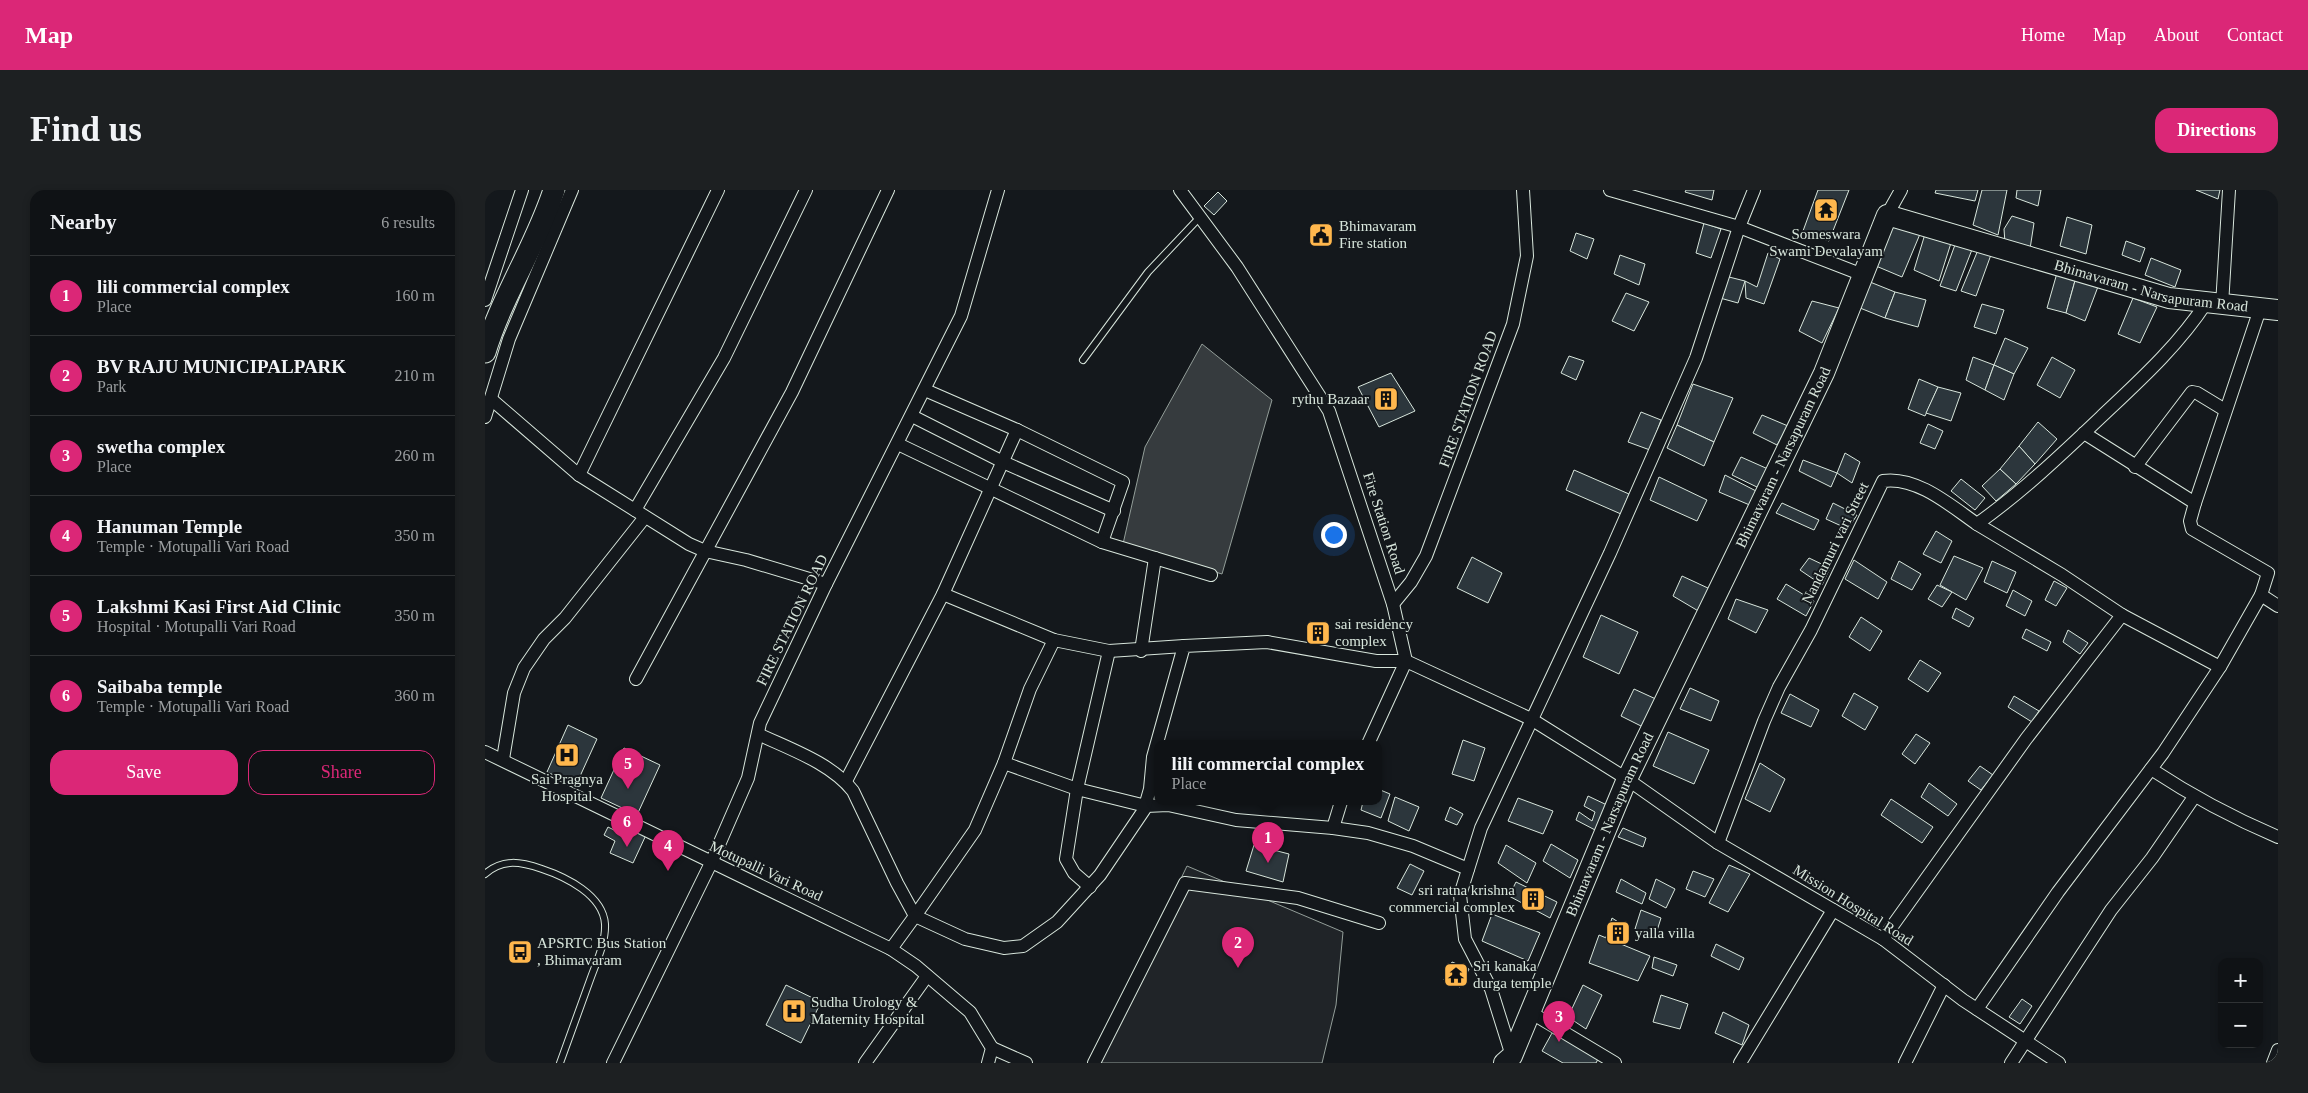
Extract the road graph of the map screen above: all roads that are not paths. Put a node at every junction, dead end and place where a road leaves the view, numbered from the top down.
1 (522, 190) edge
2 (554, 190) edge
3 (572, 190) edge
4 (718, 190) edge
5 (806, 190) edge
6 (888, 190) edge
7 (999, 190) edge
8 (1180, 190) edge
9 (1523, 190) edge
10 (1610, 190) edge
11 (1753, 190) edge
12 (1901, 190) edge
13 (2229, 190) edge
14 (1887, 215) junction
15 (1200, 217) junction
16 (1739, 227) junction
17 (1863, 275) junction
18 (485, 300) edge
19 (2214, 304) junction
20 (2273, 310) edge
21 (485, 352) edge
22 (1083, 360) dead end
23 (925, 390) junction
24 (491, 399) junction
25 (2225, 410) junction
26 (912, 416) junction
27 (485, 417) edge
28 (1017, 430) junction
29 (2084, 433) junction
30 (898, 444) junction
31 (1003, 462) junction
32 (2135, 467) junction
33 (579, 475) junction
34 (990, 489) junction
35 (2195, 503) junction
36 (1114, 511) junction
37 (640, 513) junction
38 (1977, 524) junction
39 (1102, 542) junction
40 (705, 551) junction
41 (1155, 558) junction
42 (1211, 575) dead end
43 (826, 584) junction
44 (943, 594) junction
45 (2261, 595) junction
46 (1393, 604) junction
47 (2278, 606) edge
48 (2122, 615) junction
49 (1054, 640) junction
50 (1184, 646) junction
51 (1109, 651) junction
52 (1141, 651) junction
53 (1406, 662) junction
54 (2220, 667) junction
55 (636, 679) dead end
56 (1531, 719) junction
57 (758, 734) junction
58 (1158, 740) edge
59 (1370, 740) edge
60 (485, 752) edge
61 (1154, 753) edge
62 (503, 759) junction
63 (1004, 763) junction
64 (2151, 769) junction
65 (1627, 779) junction
66 (845, 781) junction
67 (1077, 789) junction
68 (2194, 797) junction
69 (1340, 805) edge
70 (1146, 806) junction
71 (1333, 828) junction
72 (2278, 837) edge
73 (1719, 843) junction
74 (711, 864) junction
75 (1468, 869) junction
76 (485, 874) edge
77 (1090, 887) junction
78 (1833, 910) junction
79 (915, 916) junction
80 (1379, 922) dead end
81 (1883, 939) junction
82 (891, 949) junction
83 (927, 976) junction
84 (1944, 985) junction
85 (1977, 1009) junction
86 (1530, 1012) junction
87 (2024, 1040) junction
88 (991, 1048) junction
89 (2278, 1050) edge
90 (1509, 1061) edge
91 (561, 1063) edge
92 (613, 1063) edge
93 (865, 1063) edge
94 (989, 1063) edge
95 (1027, 1063) edge
96 (1094, 1063) edge
97 (1615, 1063) edge
98 (1740, 1063) edge
99 (1905, 1063) edge
100 (2011, 1063) edge
101 (2059, 1063) edge
102 (2273, 1063) edge

1 - 18 street
2 - 21 highway
3 - 24 street
4 - 33 street
5 - 37 street
6 - 40 street
7 - 23 street, FIRE STATION ROAD
8 - 15 street, Fire Station Road
9 - 46 street, FIRE STATION ROAD
10 - 16 street
11 - 16 street
12 - 14 street
13 - 19 street
14 - 17 main road, Bhimavaram - Narsapuram Road
14 - 19 main road, Bhimavaram - Narsapuram Road
15 - 22 lane
15 - 46 street, Fire Station Road
16 - 17 street
16 - 56 street
17 - 65 main road, Bhimavaram - Narsapuram Road
19 - 20 main road, Bhimavaram - Narsapuram Road
19 - 29 street
20 - 25 street
23 - 26 street, FIRE STATION ROAD
23 - 28 street
24 - 27 street
24 - 33 street
25 - 32 street
25 - 35 street
26 - 30 street, FIRE STATION ROAD
26 - 31 street
28 - 31 street
28 - 36 street
29 - 32 street
29 - 38 street
30 - 34 street
30 - 43 street, FIRE STATION ROAD
31 - 34 street
31 - 36 street
32 - 35 street
33 - 37 street
34 - 39 street
34 - 44 street
35 - 45 street
36 - 39 street
37 - 40 street
37 - 62 street
38 - 48 street
38 - 73 street, Nandamuri vari Street
39 - 41 street
40 - 43 street
40 - 55 street
41 - 42 street
41 - 52 street
43 - 57 street, FIRE STATION ROAD
44 - 49 street
44 - 66 street
45 - 47 street
45 - 54 street
46 - 53 street, Fire Station Road
48 - 54 street
48 - 81 street
49 - 51 street
49 - 63 street
50 - 52 street
50 - 53 street
50 - 58 street
51 - 52 street
51 - 67 street
53 - 56 street
53 - 59 street
54 - 64 street
56 - 65 street
56 - 75 street
57 - 66 street
57 - 74 street, FIRE STATION ROAD
60 - 62 street, Motupalli Vari Road
61 - 70 street
62 - 74 street, Motupalli Vari Road
63 - 67 street
63 - 79 street
64 - 68 street
64 - 85 street
65 - 73 street, Mission Hospital Road
65 - 86 main road, Bhimavaram - Narsapuram Road
66 - 79 street
67 - 70 street
67 - 77 street
68 - 72 street
68 - 87 street
69 - 71 street
70 - 71 street
70 - 77 street
71 - 75 street
73 - 78 street, Mission Hospital Road
74 - 82 street, Motupalli Vari Road
74 - 92 street, FIRE STATION ROAD
75 - 90 street
76 - 91 lane
77 - 79 street
78 - 81 street, Mission Hospital Road
78 - 98 street
79 - 82 street
80 - 96 street
81 - 84 street, Mission Hospital Road
82 - 83 street, Motupalli Vari Road
83 - 88 street, Motupalli Vari Road
83 - 93 street
84 - 85 street, Mission Hospital Road
84 - 99 street
85 - 87 street, Mission Hospital Road
86 - 90 main road, Bhimavaram - Narsapuram Road
86 - 97 street
87 - 100 street
87 - 101 street, Mission Hospital Road
88 - 94 street
88 - 95 street
89 - 102 street

